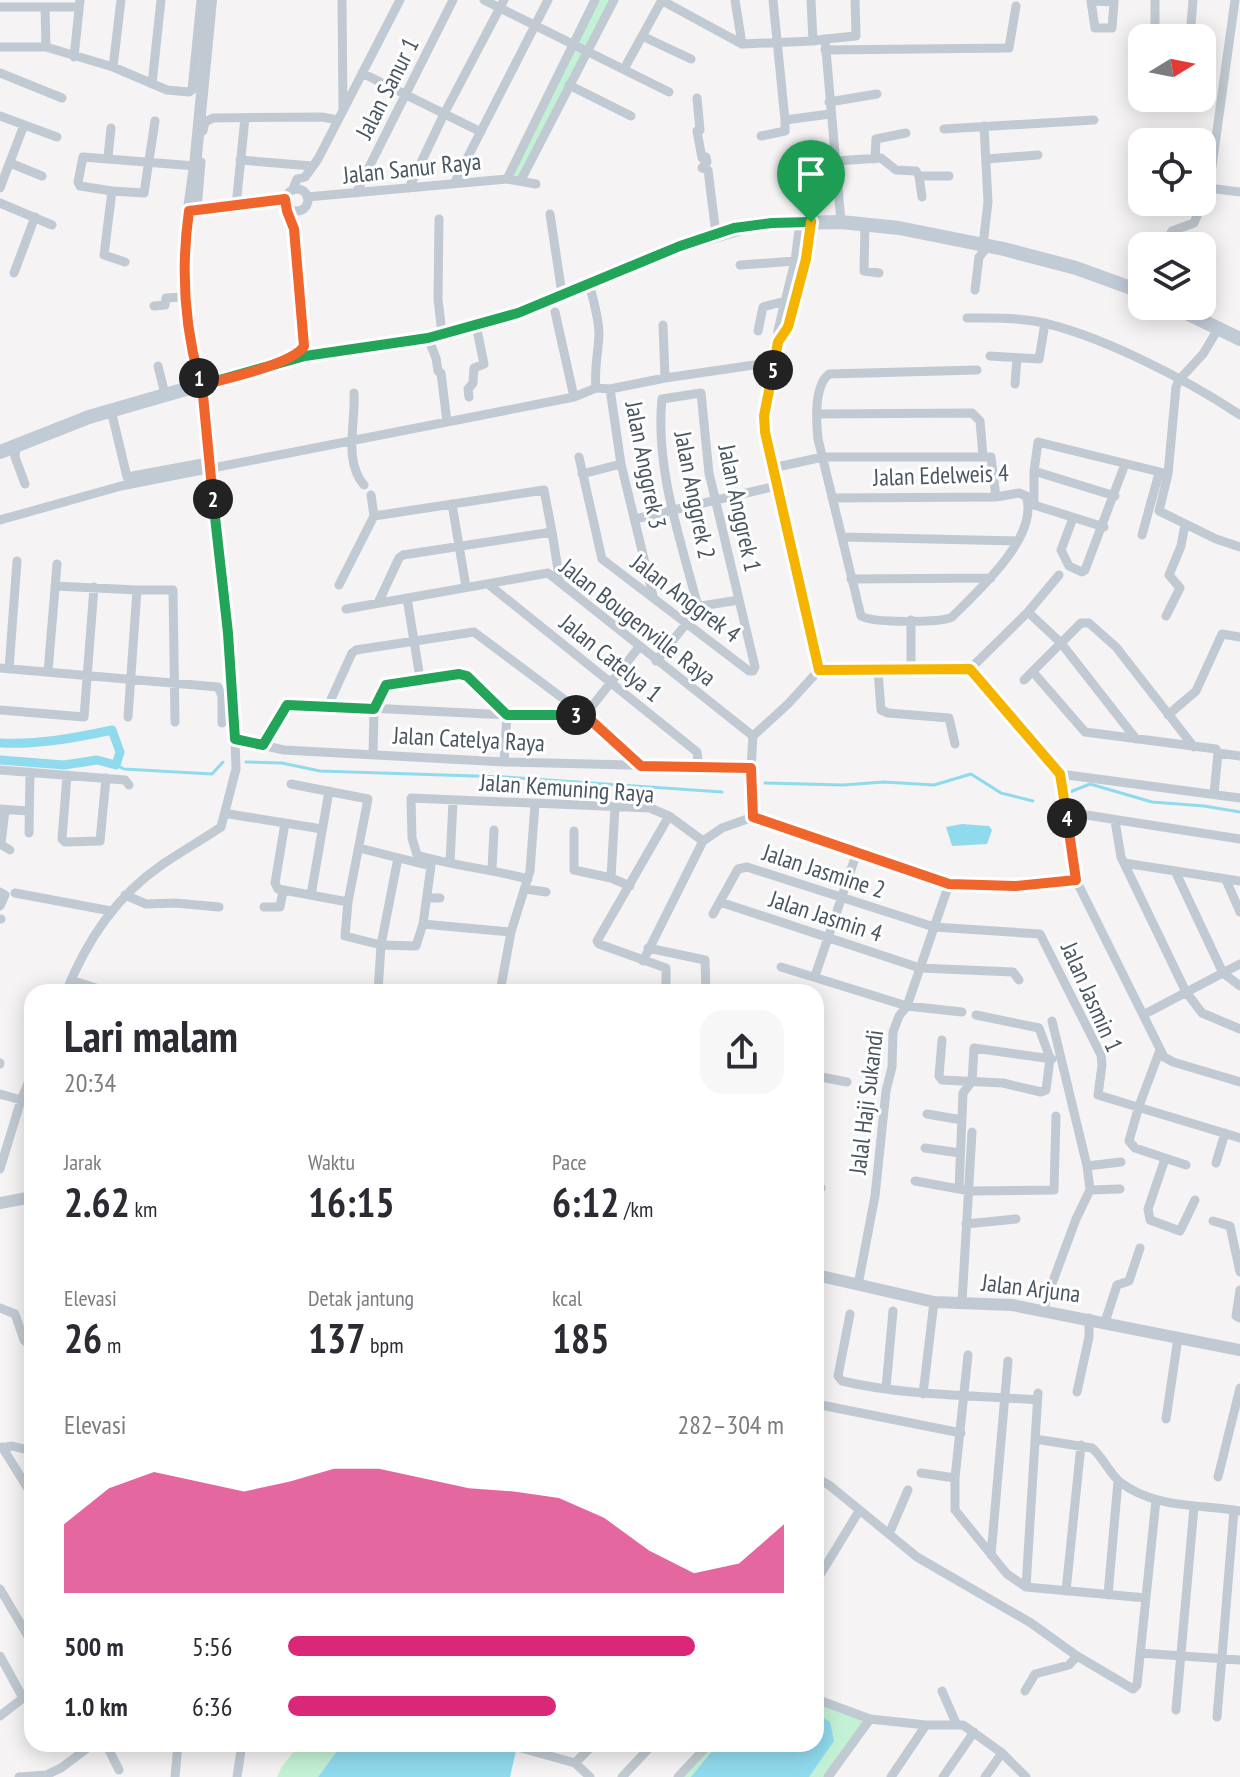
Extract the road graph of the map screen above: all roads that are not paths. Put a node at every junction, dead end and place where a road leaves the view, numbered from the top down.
1 (121, 0) edge
2 (161, 0) edge
3 (201, 0) edge
4 (211, 0) edge
5 (342, 0) edge
6 (349, 0) edge
7 (400, 0) edge
8 (453, 0) edge
9 (484, 0) edge
10 (548, 0) edge
11 (595, 0) edge
12 (614, 0) edge
13 (662, 0) edge
14 (735, 0) edge
15 (773, 0) edge
16 (811, 0) edge
17 (855, 0) edge
18 (1155, 0) edge
19 (1193, 0) edge
20 (1235, 0) edge
21 (79, 4) edge
22 (502, 4) edge
23 (1016, 6) dead end
24 (0, 7) edge
25 (45, 7) junction
26 (342, 13) junction
27 (1155, 24) edge
28 (1191, 24) edge
29 (535, 25) junction
30 (642, 36) junction
31 (813, 41) junction
32 (776, 42) junction
33 (742, 44) junction
34 (573, 45) junction
35 (825, 45) junction
36 (0, 47) edge
37 (46, 47) junction
38 (587, 51) junction
39 (74, 57) junction
40 (691, 59) dead end
41 (113, 67) junction
42 (624, 69) junction
43 (0, 73) edge
44 (362, 73) junction
45 (152, 84) junction
46 (569, 85) junction
47 (669, 92) dead end
48 (407, 94) junction
49 (877, 94) dead end
50 (62, 98) dead end
51 (697, 98) dead end
52 (829, 102) junction
53 (444, 114) junction
54 (830, 114) junction
55 (341, 115) junction
56 (0, 116) edge
57 (631, 116) dead end
58 (245, 118) junction
59 (785, 120) junction
60 (1094, 120) dead end
61 (155, 121) dead end
62 (24, 125) junction
63 (984, 126) junction
64 (111, 128) dead end
65 (944, 129) dead end
66 (481, 132) junction
67 (906, 133) dead end
68 (761, 136) dead end
69 (57, 137) dead end
70 (1216, 137) edge
71 (1038, 155) dead end
72 (108, 157) junction
73 (875, 159) junction
74 (987, 159) junction
75 (240, 160) junction
76 (835, 161) junction
77 (148, 162) junction
78 (10, 163) junction
79 (195, 166) junction
80 (312, 166) junction
81 (42, 176) dead end
82 (919, 176) junction
83 (949, 176) dead end
84 (507, 179) junction
85 (521, 180) junction
86 (455, 182) junction
87 (536, 184) dead end
88 (0, 188) edge
89 (409, 188) junction
90 (293, 189) junction
91 (1216, 189) edge
92 (112, 191) junction
93 (1240, 192) edge
94 (356, 193) junction
95 (307, 197) junction
96 (922, 197) dead end
97 (285, 200) junction
98 (0, 203) edge
99 (236, 206) junction
100 (193, 210) junction
101 (550, 214) dead end
102 (1197, 216) edge
103 (35, 217) junction
104 (439, 219) dead end
105 (805, 222) junction
106 (841, 222) junction
107 (865, 223) junction
108 (52, 225) dead end
109 (1171, 232) edge
110 (716, 234) junction
111 (986, 245) junction
112 (795, 261) junction
113 (125, 262) dead end
114 (740, 265) dead end
115 (14, 273) dead end
116 (879, 273) dead end
117 (589, 283) junction
118 (1128, 286) edge
119 (975, 290) dead end
120 (562, 294) junction
121 (184, 297) junction
122 (785, 301) junction
123 (154, 306) dead end
124 (555, 312) dead end
125 (967, 318) dead end
126 (1200, 320) edge
127 (1045, 323) junction
128 (476, 325) junction
129 (663, 325) dead end
130 (1218, 329) junction
131 (758, 331) dead end
132 (435, 336) junction
133 (1240, 339) edge
134 (778, 342) junction
135 (990, 356) dead end
136 (1017, 358) junction
137 (774, 362) junction
138 (270, 365) junction
139 (158, 366) dead end
140 (977, 370) dead end
141 (665, 378) junction
142 (1179, 380) junction
143 (204, 384) junction
144 (1015, 384) dead end
145 (596, 388) junction
146 (610, 389) junction
147 (354, 393) dead end
148 (165, 394) junction
149 (469, 397) dead end
150 (574, 397) junction
151 (662, 399) joint
152 (111, 410) junction
153 (817, 414) junction
154 (1240, 415) edge
155 (447, 422) junction
156 (351, 441) junction
157 (16, 446) junction
158 (0, 452) edge
159 (983, 456) junction
160 (579, 457) dead end
161 (823, 457) junction
162 (621, 464) junction
163 (1125, 464) junction
164 (208, 465) junction
165 (772, 468) junction
166 (1034, 471) junction
167 (124, 473) junction
168 (582, 474) junction
169 (1164, 474) junction
170 (25, 484) dead end
171 (364, 485) dead end
172 (121, 486) junction
173 (776, 486) junction
174 (371, 495) dead end
175 (1115, 496) junction
176 (996, 497) junction
177 (832, 498) junction
178 (715, 501) junction
179 (452, 504) junction
180 (674, 510) junction
181 (374, 516) junction
182 (1073, 518) junction
183 (635, 519) junction
184 (0, 520) edge
185 (1185, 524) junction
186 (1104, 527) junction
187 (552, 532) junction
188 (1142, 535) dead end
189 (842, 537) junction
190 (1018, 541) junction
191 (459, 545) junction
192 (1240, 547) edge
193 (17, 561) dead end
194 (57, 564) dead end
195 (1059, 575) dead end
196 (991, 578) junction
197 (851, 579) junction
198 (560, 582) junction
199 (488, 584) junction
200 (339, 585) dead end
201 (55, 586) junction
202 (94, 587) junction
203 (466, 587) junction
204 (137, 590) junction
205 (653, 596) junction
206 (407, 598) junction
207 (739, 600) junction
208 (378, 603) junction
209 (346, 609) dead end
210 (1028, 612) junction
211 (1166, 616) dead end
212 (911, 620) junction
213 (686, 624) junction
214 (1240, 637) edge
215 (414, 641) junction
216 (1061, 643) junction
217 (639, 647) junction
218 (656, 661) junction
219 (4, 668) edge
220 (970, 669) junction
221 (819, 670) junction
222 (753, 671) joint
223 (878, 671) junction
224 (911, 671) junction
225 (48, 672) junction
226 (1033, 672) junction
227 (87, 675) junction
228 (420, 678) junction
229 (131, 679) junction
230 (1024, 680) dead end
231 (174, 681) junction
232 (611, 684) junction
233 (328, 706) junction
234 (374, 709) junction
235 (0, 710) edge
236 (507, 715) junction
237 (585, 715) junction
238 (1168, 715) junction
239 (128, 717) dead end
240 (175, 722) dead end
241 (222, 723) dead end
242 (753, 736) junction
243 (235, 739) junction
244 (1136, 739) junction
245 (955, 744) dead end
246 (263, 745) junction
247 (1194, 747) junction
248 (1218, 753) junction
249 (373, 755) junction
250 (1240, 756) edge
251 (504, 762) junction
252 (641, 766) junction
253 (699, 768) junction
254 (751, 768) junction
255 (0, 770) edge
256 (30, 772) junction
257 (1060, 774) junction
258 (67, 775) junction
259 (106, 778) junction
260 (291, 784) dead end
261 (129, 785) dead end
262 (329, 791) junction
263 (1214, 794) junction
264 (1240, 798) edge
265 (453, 801) junction
266 (535, 804) junction
267 (615, 807) junction
268 (3, 810) edge
269 (28, 811) junction
270 (1067, 812) junction
271 (229, 814) dead end
272 (669, 816) junction
273 (753, 817) junction
274 (1115, 821) junction
275 (285, 823) junction
276 (322, 829) junction
277 (494, 830) dead end
278 (574, 831) dead end
279 (29, 833) dead end
280 (1240, 839) edge
281 (703, 841) junction
282 (4, 846) edge
283 (359, 848) junction
284 (857, 852) junction
285 (398, 858) junction
286 (450, 863) junction
287 (1124, 863) junction
288 (492, 869) junction
289 (1176, 873) junction
290 (611, 878) junction
291 (1076, 880) junction
292 (1226, 880) junction
293 (1240, 881) edge
294 (527, 884) junction
295 (949, 884) junction
296 (630, 886) junction
297 (283, 891) junction
298 (0, 892) edge
299 (546, 892) dead end
300 (15, 893) dead end
301 (125, 895) junction
302 (311, 895) junction
303 (427, 898) junction
304 (440, 898) dead end
305 (843, 899) junction
306 (348, 902) junction
307 (720, 902) junction
308 (0, 906) edge
309 (219, 907) dead end
310 (264, 907) dead end
311 (111, 911) junction
312 (1240, 912) edge
313 (713, 914) dead end
314 (423, 924) junction
315 (934, 927) junction
316 (511, 932) junction
317 (829, 938) junction
318 (381, 945) junction
319 (648, 948) junction
320 (670, 954) junction
321 (643, 961) junction
322 (1240, 964) edge
323 (781, 967) dead end
324 (666, 968) junction
325 (920, 968) junction
326 (1223, 973) junction
327 (815, 976) junction
328 (71, 980) junction
329 (1019, 980) dead end
330 (69, 984) edge
331 (83, 984) edge
332 (379, 984) edge
333 (501, 984) edge
334 (666, 984) edge
335 (706, 984) edge
336 (1240, 986) edge
337 (1186, 992) junction
338 (907, 1006) junction
339 (962, 1012) dead end
340 (976, 1015) dead end
341 (1143, 1015) junction
342 (1052, 1021) dead end
343 (1240, 1029) edge
344 (942, 1040) dead end
345 (1160, 1050) junction
346 (1056, 1059) junction
347 (824, 1078) edge
348 (972, 1081) junction
349 (847, 1082) dead end
350 (1240, 1082) edge
351 (0, 1094) edge
352 (24, 1096) edge
353 (24, 1099) edge
354 (1139, 1106) junction
355 (927, 1114) dead end
356 (1056, 1116) dead end
357 (962, 1120) junction
358 (972, 1132) dead end
359 (1225, 1133) junction
360 (1240, 1138) edge
361 (925, 1148) dead end
362 (960, 1153) junction
363 (1165, 1159) junction
364 (1121, 1162) dead end
365 (1216, 1163) dead end
366 (1186, 1165) dead end
367 (1087, 1166) junction
368 (0, 1169) edge
369 (915, 1181) dead end
370 (1120, 1189) dead end
371 (964, 1190) junction
372 (1090, 1190) junction
373 (24, 1198) edge
374 (1195, 1200) dead end
375 (0, 1203) edge
376 (1016, 1219) dead end
377 (1213, 1221) dead end
378 (966, 1224) junction
379 (1140, 1248) dead end
380 (1240, 1272) edge
381 (824, 1277) edge
382 (858, 1285) junction
383 (1240, 1290) edge
384 (934, 1302) junction
385 (962, 1302) junction
386 (0, 1308) edge
387 (893, 1311) dead end
388 (1044, 1312) junction
389 (850, 1314) dead end
390 (1089, 1318) junction
391 (1240, 1318) edge
392 (1105, 1322) junction
393 (1178, 1338) junction
394 (24, 1340) edge
395 (1240, 1350) edge
396 (968, 1355) dead end
397 (1008, 1361) dead end
398 (886, 1388) junction
399 (1240, 1388) edge
400 (1077, 1392) dead end
401 (923, 1394) junction
402 (965, 1394) junction
403 (1005, 1398) junction
404 (824, 1406) edge
405 (1166, 1419) dead end
406 (961, 1433) junction
407 (1035, 1439) junction
408 (1081, 1445) junction
409 (1, 1447) edge
410 (24, 1450) edge
411 (921, 1473) dead end
412 (1218, 1477) dead end
413 (955, 1478) junction
414 (1118, 1481) junction
415 (824, 1482) edge
416 (24, 1483) edge
417 (908, 1490) dead end
418 (1156, 1500) junction
419 (1194, 1507) junction
420 (1237, 1510) edge
421 (859, 1511) junction
422 (889, 1534) junction
423 (991, 1555) junction
424 (824, 1568) edge
425 (1026, 1587) junction
426 (1066, 1591) junction
427 (1, 1593) edge
428 (1108, 1595) junction
429 (1146, 1598) junction
430 (24, 1630) edge
431 (1140, 1653) junction
432 (0, 1656) edge
433 (1077, 1656) junction
434 (1180, 1656) junction
435 (1222, 1658) junction
436 (1240, 1660) edge
437 (942, 1691) dead end
438 (1025, 1691) dead end
439 (23, 1698) joint
440 (824, 1702) edge
441 (1176, 1710) dead end
442 (0, 1716) edge
443 (1217, 1717) dead end
444 (870, 1719) junction
445 (956, 1723) junction
446 (926, 1725) junction
447 (974, 1732) junction
448 (85, 1752) edge
449 (110, 1752) edge
450 (177, 1752) edge
451 (241, 1752) edge
452 (536, 1752) edge
453 (586, 1752) edge
454 (645, 1752) edge
455 (701, 1752) edge
456 (1002, 1753) junction
457 (575, 1763) junction
458 (119, 1770) dead end
459 (64, 1773) edge
460 (19, 1777) edge
461 (175, 1777) edge
462 (237, 1777) edge
463 (590, 1777) edge
464 (622, 1777) edge
465 (678, 1777) edge
466 (828, 1777) edge
467 (891, 1777) edge
468 (943, 1777) edge
469 (985, 1777) edge
470 (1026, 1777) edge

1 - 41 street
2 - 45 street
3 - 45 street
4 - 79 street
5 - 26 street
6 - 26 street
7 - 44 street
8 - 48 street, Jalan Sanur 1
9 - 22 street
10 - 29 street
11 - 34 street
12 - 38 street
13 - 30 street
13 - 33 street
14 - 33 street
15 - 32 street
16 - 31 street
17 - 35 street
18 - 27 street
19 - 28 street
20 - 70 street
21 - 25 street
21 - 39 street
22 - 29 street
22 - 53 street
23 - 35 street
24 - 25 street
25 - 37 street
26 - 55 street
29 - 34 street
29 - 66 street
30 - 40 street
30 - 42 street
31 - 32 street
31 - 35 street
32 - 33 street
32 - 59 street
34 - 38 street
34 - 84 street
35 - 52 street
36 - 37 street
37 - 39 street
38 - 42 street
38 - 46 street
39 - 41 street
41 - 45 street
42 - 47 street
43 - 50 street
44 - 48 street
44 - 55 street
46 - 57 street
46 - 85 street
48 - 53 street
48 - 94 street, Jalan Sanur 1
49 - 52 street
51 - 110 street
52 - 54 street
53 - 66 street
53 - 89 street
54 - 59 street
54 - 76 street
55 - 58 street
55 - 80 street
56 - 62 street
58 - 75 street
58 - 100 street
59 - 68 street
60 - 63 street
61 - 77 street
62 - 69 street
62 - 78 street
63 - 65 street
63 - 74 street
64 - 72 street
66 - 86 street
67 - 73 street
71 - 74 street
72 - 77 street
72 - 92 street
73 - 76 street
73 - 82 street
74 - 111 street
75 - 80 street
75 - 99 street
76 - 106 street
77 - 79 street
77 - 92 street
78 - 81 street
78 - 88 street
79 - 100 street
80 - 90 street
82 - 83 street
82 - 96 street
84 - 85 street, Jalan Sanur Raya
84 - 86 street, Jalan Sanur Raya
85 - 87 street, Jalan Sanur Raya
86 - 89 street, Jalan Sanur Raya
89 - 94 street, Jalan Sanur Raya
90 - 95 street
90 - 97 street
91 - 93 street
92 - 113 street
94 - 95 street, Jalan Sanur Raya
95 - 97 street
97 - 99 street
97 - 138 street
98 - 103 street
99 - 100 street
100 - 121 street
101 - 120 street
102 - 109 street
103 - 108 street
103 - 115 street
104 - 132 street
105 - 106 main road
105 - 110 main road
105 - 112 street
105 - 134 street
106 - 107 main road
107 - 111 main road
107 - 116 street
110 - 117 main road
111 - 118 main road
111 - 119 street
112 - 114 street
112 - 122 street
117 - 120 main road
117 - 145 street
120 - 128 main road
121 - 123 street
121 - 143 street
122 - 131 street
122 - 134 street
124 - 150 street
125 - 127 street
126 - 130 main road
127 - 136 street
127 - 142 street
128 - 132 main road
128 - 149 street
129 - 141 street
130 - 133 main road
130 - 142 street
132 - 138 main road
132 - 155 street
134 - 137 street
135 - 136 street
136 - 144 street
137 - 141 street
137 - 165 street
138 - 143 main road
139 - 148 street
140 - 153 street
141 - 146 street
142 - 154 street
142 - 169 street
143 - 148 main road
143 - 164 street
145 - 146 street
145 - 150 street
146 - 162 street, Jalan Anggrek 3
147 - 156 street
148 - 152 main road
150 - 155 street
151 - 178 street, Jalan Anggrek 1
151 - 180 street, Jalan Anggrek 2
152 - 157 main road
152 - 167 street
153 - 159 street
153 - 161 street
155 - 156 street
156 - 164 street
156 - 171 street
157 - 158 main road
157 - 170 street
159 - 161 street
159 - 176 street
160 - 168 street, Jalan Anggrek 4
161 - 165 street
161 - 177 street
162 - 168 street
162 - 183 street, Jalan Anggrek 3
163 - 166 street
163 - 169 street
163 - 175 street
164 - 167 street
164 - 172 street
164 - 243 street
165 - 173 street
166 - 175 street
166 - 182 street
167 - 172 street
168 - 205 street, Jalan Anggrek 4
169 - 185 street
169 - 188 street
172 - 184 street
173 - 178 street
173 - 221 street
174 - 181 street
175 - 186 street
176 - 177 street, Jalan Edelweis 4
176 - 190 street, Jalan Edelweis 4
177 - 189 street
178 - 180 street
178 - 207 street, Jalan Anggrek 1
179 - 181 street
179 - 187 street
179 - 191 street
180 - 183 street
180 - 207 street, Jalan Anggrek 2
181 - 200 street
182 - 186 street
182 - 186 street
183 - 205 street, Jalan Anggrek 3
185 - 192 street
185 - 211 street
187 - 191 street
187 - 198 street
189 - 190 street
189 - 197 street
190 - 196 street
191 - 203 street
191 - 208 street
193 - 219 street
194 - 201 street
195 - 210 street
196 - 197 street
196 - 212 street
197 - 212 street
198 - 199 street, Jalan Bougenville Raya
198 - 217 street, Jalan Bougenville Raya
199 - 203 street, Jalan Bougenville Raya
199 - 232 street, Jalan Catelya 1
201 - 202 street
201 - 225 street
202 - 204 street
202 - 227 street
203 - 206 street, Jalan Bougenville Raya
204 - 229 street
204 - 231 street
205 - 213 street, Jalan Anggrek 4
206 - 208 street, Jalan Bougenville Raya
206 - 215 street
207 - 222 street, Jalan Anggrek 1
208 - 209 street, Jalan Bougenville Raya
210 - 216 street
210 - 220 street
212 - 224 street
213 - 218 street
213 - 222 street, Jalan Anggrek 4
214 - 238 street
215 - 228 street
215 - 233 street
215 - 237 street
216 - 226 street
216 - 238 street
216 - 244 street
217 - 218 street, Jalan Bougenville Raya
217 - 232 street
218 - 242 street, Jalan Bougenville Raya
219 - 225 street
220 - 224 street
220 - 257 street
221 - 223 street
221 - 242 street
223 - 224 street
223 - 245 street
225 - 227 street
226 - 230 street
226 - 244 street
227 - 229 street
227 - 235 street
228 - 234 street
228 - 236 street
229 - 231 street
229 - 239 street
231 - 240 street
231 - 241 street
232 - 237 street
232 - 253 street, Jalan Catelya 1
233 - 234 street
233 - 246 street
234 - 236 street
234 - 249 street
236 - 237 street
236 - 251 street
237 - 252 street
238 - 247 street
242 - 254 street
243 - 246 street, Jalan Catelya Raya
243 - 301 street
244 - 247 street
246 - 249 street, Jalan Catelya Raya
247 - 248 street
248 - 250 street
248 - 263 street
249 - 251 street, Jalan Catelya Raya
251 - 252 street, Jalan Catelya Raya
252 - 253 street, Jalan Catelya Raya
253 - 254 street, Jalan Catelya Raya
254 - 273 street
255 - 256 street
256 - 258 street
256 - 269 street
257 - 263 street
257 - 270 street
258 - 259 street
258 - 259 street
259 - 261 street
260 - 262 street
262 - 276 street
262 - 283 street
263 - 264 street
265 - 266 street, Jalan Kemuning Raya
265 - 286 street
265 - 286 street, Jalan Kemuning Raya
266 - 267 street, Jalan Kemuning Raya
266 - 294 street
267 - 272 street, Jalan Kemuning Raya
267 - 290 street
268 - 269 street
268 - 282 street
269 - 279 street
270 - 274 street
270 - 291 street
271 - 275 street
272 - 281 street, Jalan Kemuning Raya
272 - 296 street
273 - 281 street
273 - 284 street
274 - 280 street
274 - 287 street
275 - 276 street
275 - 297 street
276 - 302 street
277 - 288 street
278 - 290 street
281 - 319 street
283 - 285 street
283 - 306 street
284 - 295 street
284 - 305 street
285 - 303 street
285 - 318 street
286 - 288 street
287 - 289 street
287 - 337 street
288 - 294 street
289 - 292 street
289 - 326 street
290 - 296 street
291 - 295 street
291 - 341 street
292 - 293 street
292 - 312 street
294 - 299 street
294 - 316 street
295 - 315 street, Jalal Haji Sukandi
296 - 321 street
297 - 302 street
297 - 310 street
298 - 308 street
300 - 311 street
301 - 309 street
301 - 311 street
302 - 306 street
303 - 304 street
303 - 314 street
305 - 307 street, Jalan Jasmine 2
305 - 315 street, Jalan Jasmine 2
305 - 317 street
306 - 318 street
307 - 313 street
307 - 317 street, Jalan Jasmin 4
311 - 328 street
314 - 316 street
314 - 318 street
315 - 325 street, Jalal Haji Sukandi
315 - 354 street, Jalan Jasmin 1
316 - 333 street
317 - 325 street, Jalan Jasmin 4
317 - 327 street
318 - 332 street
319 - 320 street
319 - 321 street
320 - 324 street
320 - 335 street
321 - 324 street
322 - 326 street
323 - 327 street
324 - 334 street
325 - 329 street, Jalan Jasmin 4
325 - 338 street, Jalal Haji Sukandi
326 - 336 street
326 - 337 street
327 - 338 street
328 - 330 street
328 - 331 street
337 - 341 street
337 - 343 street
338 - 339 street
338 - 382 street, Jalal Haji Sukandi
340 - 346 street
341 - 345 street
342 - 346 street
344 - 348 street
345 - 350 street
345 - 354 street
346 - 348 street
346 - 348 street
346 - 367 street
347 - 349 street
348 - 357 street
351 - 352 street
353 - 368 street
354 - 359 street
354 - 363 street
355 - 357 street
356 - 371 street
357 - 362 street
358 - 371 street
359 - 360 street
359 - 365 street
361 - 362 street
362 - 371 street
363 - 366 street
363 - 374 street
364 - 367 street
367 - 372 street
369 - 371 street
370 - 372 street
371 - 378 street
372 - 388 street
373 - 375 street
376 - 378 street
377 - 380 street
378 - 385 street
379 - 392 street
381 - 382 street, Jalan Arjuna
382 - 384 street, Jalan Arjuna
383 - 391 street
384 - 385 street, Jalan Arjuna
384 - 401 street
385 - 388 street, Jalan Arjuna
386 - 394 street
387 - 398 street
388 - 390 street, Jalan Arjuna
389 - 398 street
390 - 392 street, Jalan Arjuna
390 - 400 street
392 - 393 street, Jalan Arjuna
393 - 395 street, Jalan Arjuna
393 - 405 street
396 - 402 street
397 - 403 street
398 - 401 street
399 - 412 street
401 - 402 street
402 - 403 street
402 - 406 street
403 - 407 street
403 - 423 street
404 - 406 street
406 - 413 street
407 - 408 street
407 - 425 street
408 - 414 street
408 - 426 street
409 - 410 street
409 - 416 street
411 - 413 street
413 - 423 street
414 - 418 street
414 - 428 street
415 - 421 street
417 - 422 street
418 - 419 street
418 - 429 street
419 - 420 street
419 - 434 street
420 - 435 street
421 - 422 street
421 - 424 street
422 - 433 street
423 - 425 street
425 - 426 street
426 - 428 street
427 - 430 street
428 - 429 street
429 - 431 street
431 - 433 street
431 - 434 street
432 - 439 street
433 - 438 street
434 - 435 street
434 - 441 street
435 - 436 street
435 - 443 street
437 - 445 street
439 - 442 street
440 - 444 street
444 - 446 street
444 - 466 street
445 - 446 street
445 - 447 street
446 - 467 street
447 - 456 street
447 - 468 street
448 - 459 street
449 - 458 street
450 - 461 street
451 - 462 street
452 - 457 street
453 - 457 street
454 - 464 street
455 - 465 street
456 - 469 street
456 - 470 street
457 - 463 street
459 - 460 street

